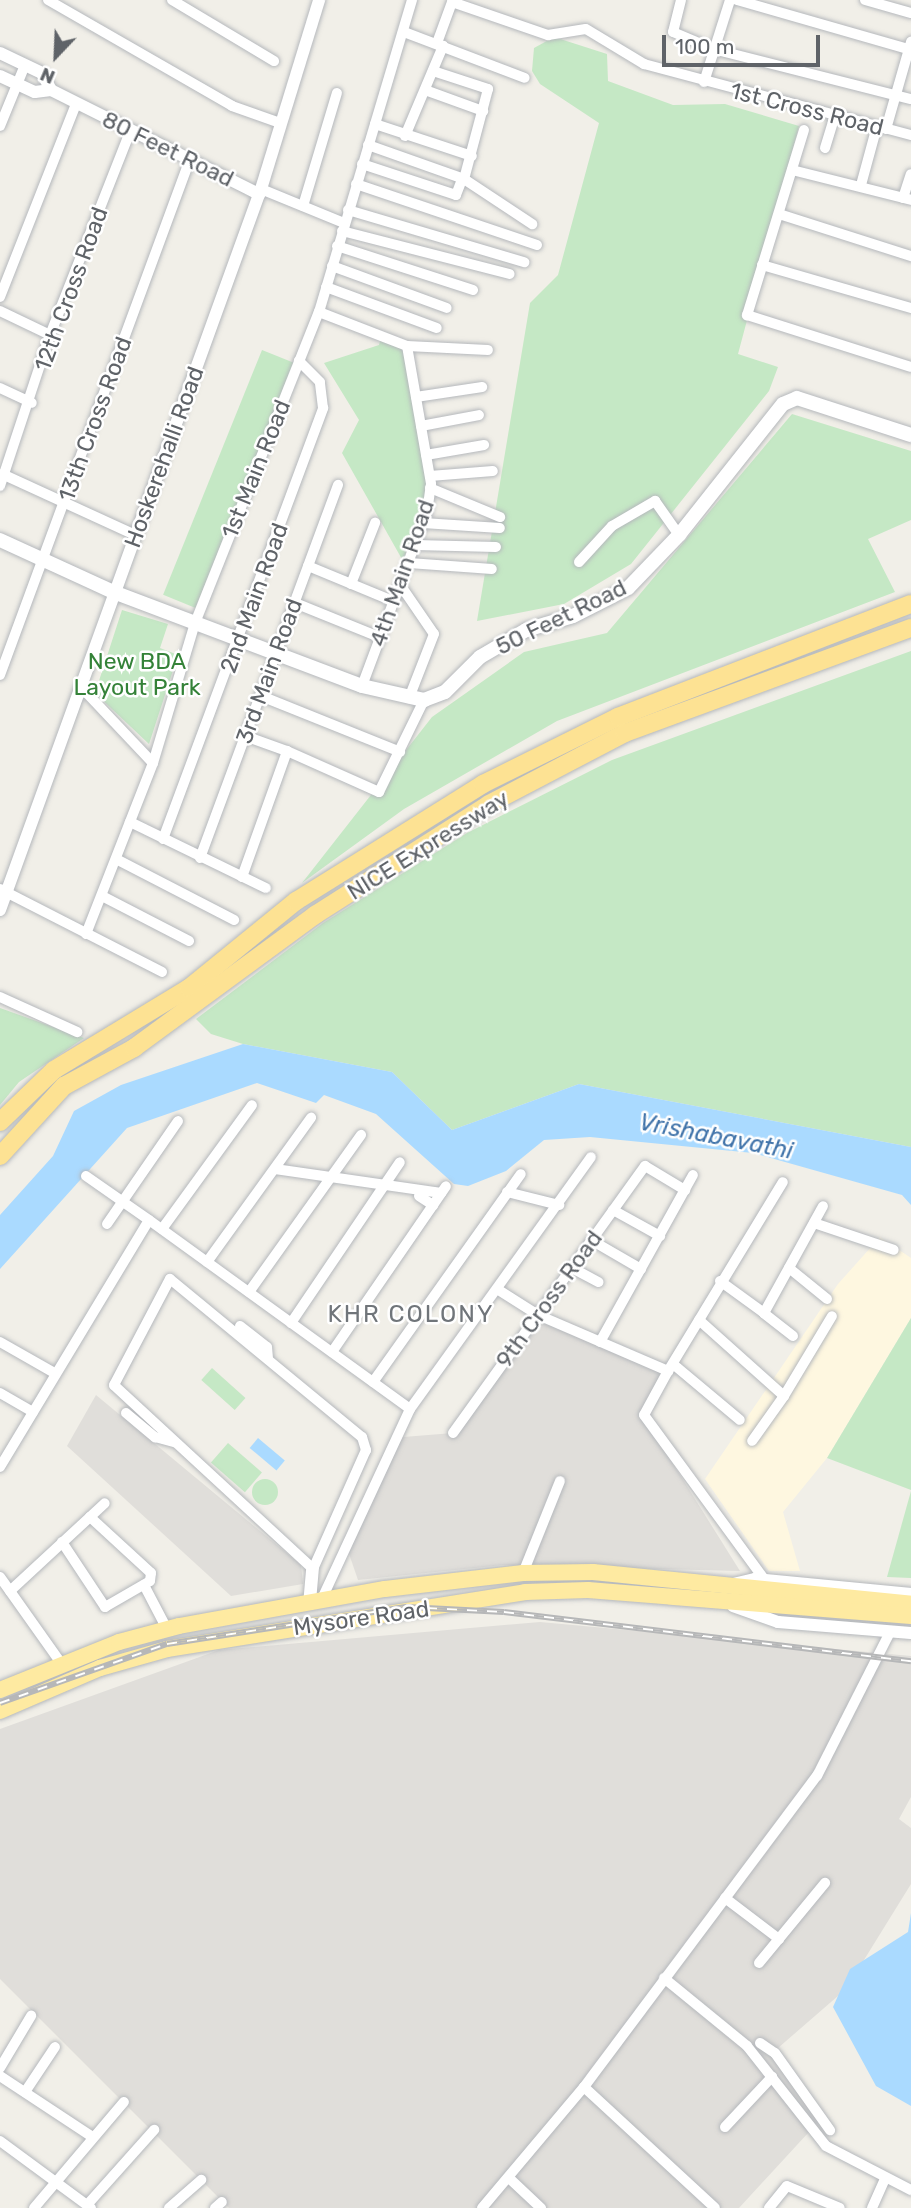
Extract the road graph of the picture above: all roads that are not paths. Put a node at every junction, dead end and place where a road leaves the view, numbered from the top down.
1 (48, 0) edge
2 (172, 0) edge
3 (319, 0) edge
4 (412, 0) edge
5 (681, 0) edge
6 (730, 0) edge
7 (737, 0) edge
8 (865, 0) edge
9 (452, 1) edge
10 (911, 13) edge
11 (404, 32) junction
12 (440, 45) junction
13 (910, 47) edge
14 (713, 49) junction
15 (0, 53) edge
16 (274, 61) dead end
17 (24, 65) junction
18 (433, 71) junction
19 (0, 76) edge
20 (525, 78) dead end
21 (704, 82) junction
22 (17, 84) junction
23 (51, 90) junction
24 (425, 90) junction
25 (337, 93) dead end
26 (894, 94) junction
27 (911, 99) edge
28 (76, 104) junction
29 (483, 111) junction
30 (835, 115) junction
31 (280, 123) junction
32 (375, 124) junction
33 (0, 126) edge
34 (882, 128) junction
35 (804, 130) dead end
36 (130, 132) junction
37 (911, 135) edge
38 (405, 136) junction
39 (368, 145) junction
40 (825, 148) dead end
41 (471, 156) junction
42 (189, 162) junction
43 (362, 164) junction
44 (792, 170) junction
45 (911, 174) edge
46 (463, 179) junction
47 (356, 184) junction
48 (861, 185) junction
49 (260, 191) junction
50 (907, 199) edge
51 (303, 206) junction
52 (348, 211) junction
53 (779, 215) junction
54 (532, 224) dead end
55 (343, 227) junction
56 (537, 245) dead end
57 (337, 246) junction
58 (911, 256) edge
59 (524, 262) dead end
60 (762, 265) junction
61 (332, 266) junction
62 (510, 274) dead end
63 (326, 287) junction
64 (473, 290) dead end
65 (0, 297) edge
66 (447, 308) dead end
67 (911, 308) edge
68 (0, 311) edge
69 (318, 312) junction
70 (437, 328) dead end
71 (50, 335) junction
72 (407, 346) junction
73 (488, 350) dead end
74 (911, 353) edge
75 (299, 360) junction
76 (909, 366) edge
77 (482, 387) dead end
78 (0, 388) edge
79 (416, 397) junction
80 (32, 403) junction
81 (478, 415) dead end
82 (421, 426) junction
83 (911, 435) edge
84 (484, 445) dead end
85 (426, 455) junction
86 (493, 471) dead end
87 (3, 474) edge
88 (430, 476) junction
89 (338, 485) dead end
90 (0, 486) edge
91 (430, 488) junction
92 (66, 500) junction
93 (375, 523) dead end
94 (423, 523) junction
95 (135, 535) junction
96 (679, 535) junction
97 (0, 540) edge
98 (415, 545) junction
99 (496, 547) dead end
100 (38, 559) junction
101 (579, 562) dead end
102 (409, 563) junction
103 (308, 566) junction
104 (492, 569) dead end
105 (351, 584) junction
106 (401, 586) junction
107 (116, 593) junction
108 (395, 602) junction
109 (295, 603) junction
110 (911, 604) edge
111 (195, 623) junction
112 (911, 628) edge
113 (381, 638) junction
114 (239, 640) junction
115 (276, 654) junction
116 (0, 675) edge
117 (362, 686) junction
118 (82, 688) junction
119 (261, 696) junction
120 (409, 698) junction
121 (424, 700) junction
122 (245, 736) junction
123 (287, 751) junction
124 (400, 752) junction
125 (153, 763) junction
126 (130, 822) junction
127 (163, 839) junction
128 (200, 858) junction
129 (116, 859) junction
130 (242, 877) junction
131 (266, 888) dead end
132 (3, 891) edge
133 (102, 896) junction
134 (0, 910) edge
135 (234, 920) dead end
136 (86, 934) junction
137 (189, 941) dead end
138 (162, 972) dead end
139 (0, 997) edge
140 (76, 1032) dead end
141 (252, 1105) dead end
142 (311, 1118) dead end
143 (178, 1121) dead end
144 (0, 1122) edge
145 (361, 1135) dead end
146 (0, 1156) edge
147 (591, 1157) dead end
148 (400, 1162) dead end
149 (275, 1169) junction
150 (521, 1174) dead end
151 (693, 1175) dead end
152 (86, 1176) dead end
153 (331, 1177) junction
154 (783, 1182) dead end
155 (384, 1185) junction
156 (685, 1190) junction
157 (507, 1192) junction
158 (419, 1196) dead end
159 (122, 1199) junction
160 (433, 1205) junction
161 (559, 1205) junction
162 (823, 1206) dead end
163 (613, 1210) junction
164 (149, 1220) junction
165 (814, 1223) junction
166 (107, 1224) dead end
167 (162, 1229) junction
168 (660, 1236) junction
169 (591, 1240) junction
170 (894, 1251) dead end
171 (207, 1262) junction
172 (572, 1268) junction
173 (789, 1268) junction
174 (641, 1269) junction
175 (720, 1281) junction
176 (598, 1282) dead end
177 (497, 1290) junction
178 (249, 1292) junction
179 (827, 1299) dead end
180 (764, 1313) junction
181 (538, 1315) junction
182 (832, 1316) dead end
183 (699, 1320) junction
184 (291, 1322) junction
185 (240, 1326) dead end
186 (793, 1336) dead end
187 (0, 1342) edge
188 (600, 1342) junction
189 (332, 1352) junction
190 (268, 1359) junction
191 (670, 1368) junction
192 (56, 1374) junction
193 (373, 1382) junction
194 (0, 1393) edge
195 (784, 1396) junction
196 (410, 1409) junction
197 (33, 1412) junction
198 (126, 1413) dead end
199 (740, 1420) dead end
200 (453, 1433) dead end
201 (752, 1441) dead end
202 (178, 1443) junction
203 (0, 1467) edge
204 (560, 1481) dead end
205 (104, 1503) dead end
206 (90, 1517) junction
207 (62, 1542) junction
208 (523, 1573) junction
209 (144, 1585) junction
210 (761, 1585) junction
211 (4, 1587) edge
212 (911, 1594) edge
213 (911, 1604) edge
214 (313, 1605) junction
215 (733, 1606) junction
216 (911, 1616) edge
217 (167, 1629) junction
218 (890, 1632) junction
219 (911, 1633) edge
220 (61, 1663) junction
221 (0, 1690) edge
222 (0, 1712) edge
223 (825, 1883) dead end
224 (725, 1898) junction
225 (779, 1939) junction
226 (759, 1963) dead end
227 (664, 1978) junction
228 (32, 2016) dead end
229 (760, 2043) dead end
230 (55, 2047) dead end
231 (0, 2068) edge
232 (0, 2076) edge
233 (772, 2077) junction
234 (584, 2087) junction
235 (25, 2092) junction
236 (124, 2102) dead end
237 (725, 2127) dead end
238 (154, 2130) dead end
239 (830, 2130) dead end
240 (91, 2136) junction
241 (0, 2141) edge
242 (509, 2178) junction
243 (885, 2179) junction
244 (201, 2180) dead end
245 (53, 2181) junction
246 (911, 2190) edge
247 (89, 2206) edge
248 (34, 2208) edge
249 (169, 2208) edge
250 (482, 2208) edge
251 (541, 2208) edge
252 (715, 2208) edge
253 (769, 2208) edge
254 (840, 2208) edge
255 (872, 2208) edge

1 - 31 street
2 - 16 street
3 - 31 street, Hoskerehalli Road
4 - 11 street, 1st Main Road
5 - 14 street
6 - 14 street
7 - 13 street
8 - 10 street
9 - 12 street
9 - 21 street, 1st Cross Road
11 - 12 street
11 - 32 street, 1st Main Road
12 - 18 street
12 - 20 street
13 - 26 street
14 - 21 street
14 - 26 street
15 - 17 street
17 - 22 street
17 - 23 street
18 - 24 street
18 - 29 street
19 - 22 street, 80 Feet Road
21 - 30 street, 1st Cross Road
22 - 23 street, 80 Feet Road
22 - 33 street
23 - 28 street, 80 Feet Road
24 - 29 street
24 - 38 street
25 - 51 street
26 - 27 street
26 - 34 street
28 - 36 street, 80 Feet Road
28 - 65 street
29 - 41 street
30 - 34 street, 1st Cross Road
30 - 40 street
31 - 49 street, Hoskerehalli Road
32 - 38 street
32 - 39 street, 1st Main Road
34 - 37 street, 1st Cross Road
34 - 48 street
35 - 44 street
36 - 42 street, 80 Feet Road
36 - 71 street, 12th Cross Road
38 - 41 street
39 - 43 street, 1st Main Road
39 - 46 street
41 - 46 street
42 - 49 street, 80 Feet Road
42 - 92 street, 13th Cross Road
43 - 46 street
43 - 47 street, 1st Main Road
44 - 48 street
44 - 53 street
45 - 50 street
46 - 54 street
47 - 52 street, 1st Main Road
47 - 56 street
48 - 50 street
49 - 51 street
49 - 95 street, Hoskerehalli Road
51 - 55 street
52 - 55 street, 1st Main Road
52 - 59 street
53 - 58 street
53 - 60 street
55 - 57 street, 1st Main Road
55 - 62 street
57 - 61 street, 1st Main Road
57 - 64 street
60 - 67 street
60 - 76 street
61 - 63 street, 1st Main Road
61 - 66 street
63 - 69 street, 1st Main Road
63 - 70 street
68 - 71 street
69 - 72 street
69 - 75 street, 1st Main Road
71 - 80 street, 12th Cross Road
72 - 73 street
72 - 79 street, 4th Main Road
74 - 76 street
75 - 111 street, 1st Main Road
75 - 114 street, 2nd Main Road
77 - 79 street
78 - 80 street
79 - 82 street, 4th Main Road
80 - 87 street, 12th Cross Road
81 - 82 street
82 - 85 street, 4th Main Road
83 - 96 main road, 50 Feet Road
84 - 85 street
85 - 88 street, 4th Main Road
86 - 88 street
87 - 90 street, 12th Cross Road
87 - 92 street
88 - 91 street, 4th Main Road
89 - 103 street, 3rd Main Road
91 - 94 street, 4th Main Road
91 - 94 street
92 - 95 street
92 - 100 street, 13th Cross Road
93 - 105 street
94 - 98 street, 4th Main Road
95 - 107 street, Hoskerehalli Road
96 - 101 street
96 - 121 main road, 50 Feet Road
97 - 100 main road
98 - 99 street
98 - 102 street, 4th Main Road
100 - 107 main road
100 - 116 street, 13th Cross Road
102 - 104 street
102 - 106 street, 4th Main Road
103 - 105 street
103 - 109 street, 3rd Main Road
105 - 108 street
106 - 108 street, 4th Main Road
106 - 120 street
107 - 111 main road
107 - 118 street, Hoskerehalli Road
108 - 113 street, 4th Main Road
109 - 113 street
109 - 115 street, 3rd Main Road
110 - 144 highway, NICE Expressway
111 - 114 main road
111 - 125 street, 1st Main Road
112 - 146 highway, NICE Expressway
113 - 117 street, 4th Main Road
114 - 115 main road
114 - 127 street, 2nd Main Road
115 - 117 main road
115 - 119 street, 3rd Main Road
117 - 120 main road
118 - 125 street
118 - 132 street, Hoskerehalli Road
119 - 122 street, 3rd Main Road
119 - 124 street
120 - 121 main road
121 - 124 street
122 - 123 street
122 - 128 street, 3rd Main Road
123 - 124 street
123 - 130 street
125 - 126 street, 1st Main Road
126 - 127 street
126 - 129 street, 1st Main Road
127 - 128 street
128 - 130 street
129 - 133 street, 1st Main Road
129 - 135 street
130 - 131 street
132 - 134 street, Hoskerehalli Road
132 - 136 street
133 - 136 street, 1st Main Road
133 - 137 street
136 - 138 street
139 - 140 street
141 - 167 street
142 - 149 street
143 - 159 street
145 - 153 street
147 - 161 street
148 - 155 street
149 - 153 street
149 - 171 street
150 - 157 street
151 - 156 street
152 - 159 street
153 - 155 street
153 - 178 street
154 - 175 street
155 - 160 street
155 - 184 street
156 - 163 street, 9th Cross Road
156 - 168 street
157 - 161 street
157 - 193 street
158 - 160 street
159 - 164 street
159 - 166 street
160 - 189 street
161 - 177 street
162 - 165 street
163 - 168 street
163 - 169 street, 9th Cross Road
164 - 167 street
164 - 192 street
165 - 170 street
165 - 173 street
167 - 171 street
168 - 174 street
169 - 172 street, 9th Cross Road
169 - 174 street
171 - 178 street
172 - 176 street
172 - 181 street, 9th Cross Road
173 - 179 street
173 - 180 street
174 - 188 street
175 - 180 street
175 - 183 street
177 - 181 street
177 - 196 street
178 - 184 street
180 - 186 street
181 - 188 street
181 - 200 street, 9th Cross Road
182 - 195 street
183 - 191 street
183 - 195 street
184 - 189 street
185 - 190 street
187 - 192 street
188 - 191 street
189 - 193 street
190 - 202 street
190 - 214 street
191 - 199 street
191 - 210 street
192 - 197 street
193 - 196 street
194 - 197 street
195 - 201 street
196 - 214 street
197 - 203 street
198 - 202 street
202 - 214 street
204 - 208 street
205 - 206 street
206 - 207 street
206 - 209 street
207 - 209 street
207 - 211 street
208 - 210 highway, Mysore Road
208 - 214 highway, Mysore Road
209 - 217 street
210 - 212 street, Mysore Road
210 - 213 highway
211 - 220 street
214 - 217 highway, Mysore Road
215 - 216 highway, Mysore Road
215 - 218 street, Mysore Road
215 - 222 highway, Mysore Road
217 - 220 highway, Mysore Road
218 - 219 street, Mysore Road
218 - 224 street
220 - 221 highway, Mysore Road
223 - 225 street
224 - 225 street
224 - 227 street
225 - 226 street
227 - 233 street
227 - 234 street
228 - 231 street
229 - 239 street
230 - 235 street
232 - 235 street
233 - 237 street
233 - 243 street
234 - 242 street
234 - 252 street
235 - 240 street
236 - 240 street
238 - 247 street
240 - 245 street
241 - 245 street
242 - 250 street
242 - 251 street
243 - 246 street
243 - 255 street
244 - 249 street
245 - 247 street
245 - 248 street
253 - 254 street

